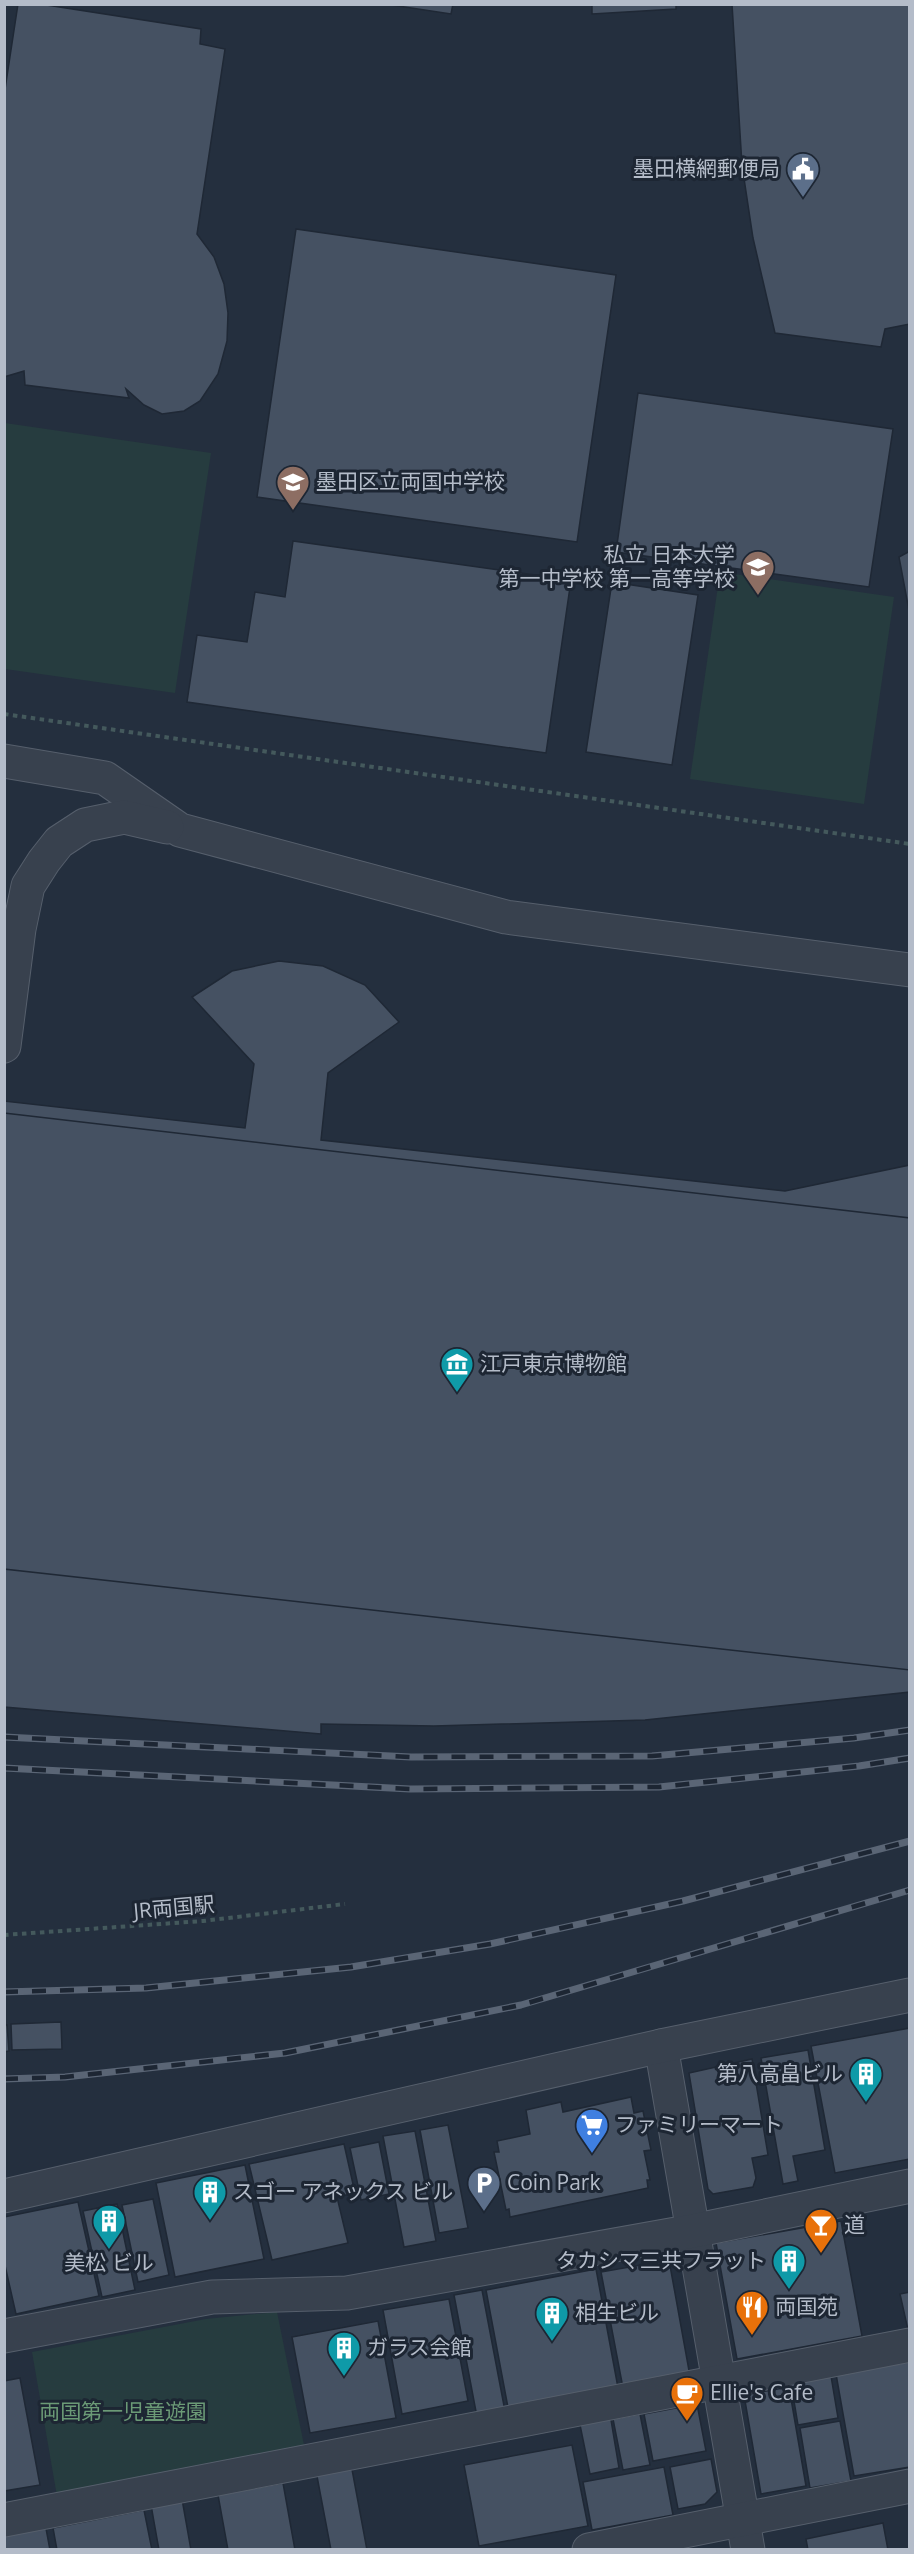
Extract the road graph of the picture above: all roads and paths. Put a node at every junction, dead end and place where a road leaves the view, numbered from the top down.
1 (4, 714) edge
2 (4, 761) edge
3 (180, 830) junction
4 (909, 844) edge
5 (909, 970) edge
6 (4, 1046) edge
7 (345, 1904) dead end
8 (4, 1935) edge
9 (909, 1995) edge
10 (661, 2046) junction
11 (909, 2186) edge
12 (4, 2196) edge
13 (693, 2231) junction
14 (4, 2336) edge
15 (909, 2344) edge
16 (719, 2382) junction
17 (909, 2487) edge
18 (4, 2520) edge
19 (745, 2535) edge
20 (589, 2550) edge

1 - 4 path
2 - 3 street
3 - 5 street
3 - 6 street
7 - 8 path, JR両国駅
9 - 10 street
10 - 12 street
10 - 13 street
11 - 13 street
13 - 14 street
13 - 16 street
15 - 16 street
16 - 18 street
16 - 19 street
17 - 19 street
19 - 20 street

